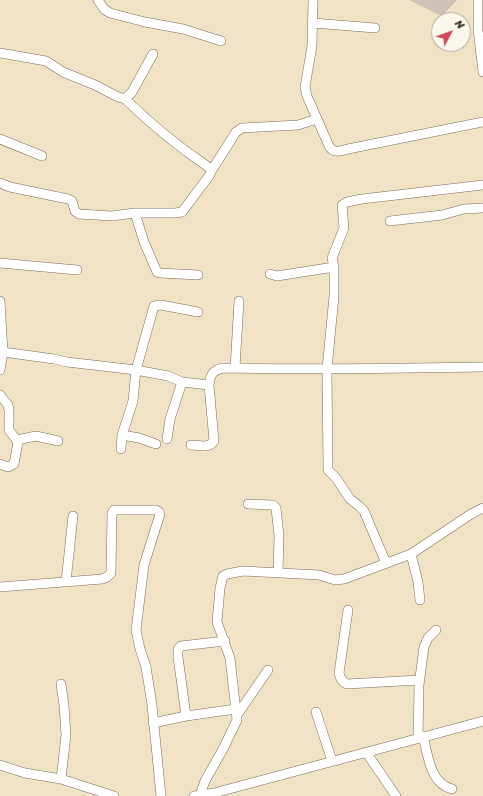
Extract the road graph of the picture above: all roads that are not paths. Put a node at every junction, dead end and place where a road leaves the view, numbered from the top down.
1 (98, 0) edge
2 (313, 0) edge
3 (478, 0) edge
4 (313, 22) junction
5 (375, 28) dead end
6 (221, 41) dead end
7 (0, 53) edge
8 (154, 54) dead end
9 (483, 72) edge
10 (125, 99) junction
11 (317, 119) junction
12 (483, 122) edge
13 (0, 139) edge
14 (42, 156) dead end
15 (212, 170) junction
16 (0, 183) edge
17 (483, 185) edge
18 (483, 208) edge
19 (135, 213) junction
20 (390, 221) dead end
21 (0, 263) edge
22 (334, 267) junction
23 (77, 270) dead end
24 (270, 274) dead end
25 (198, 275) dead end
26 (0, 301) edge
27 (239, 301) dead end
28 (198, 312) dead end
29 (3, 352) junction
30 (483, 367) edge
31 (235, 368) junction
32 (327, 369) junction
33 (0, 370) edge
34 (136, 370) junction
35 (182, 382) junction
36 (209, 386) junction
37 (0, 395) edge
38 (122, 434) junction
39 (167, 439) dead end
40 (17, 440) junction
41 (58, 441) dead end
42 (156, 444) dead end
43 (191, 445) dead end
44 (121, 449) dead end
45 (0, 464) edge
46 (248, 504) dead end
47 (483, 508) edge
48 (74, 516) dead end
49 (411, 554) junction
50 (386, 563) junction
51 (278, 573) junction
52 (66, 582) junction
53 (0, 587) edge
54 (420, 600) dead end
55 (348, 610) dead end
56 (436, 630) dead end
57 (225, 641) junction
58 (268, 670) dead end
59 (419, 680) junction
60 (61, 684) dead end
61 (237, 712) junction
62 (316, 712) dead end
63 (186, 716) junction
64 (483, 722) edge
65 (153, 723) junction
66 (421, 737) junction
67 (366, 752) junction
68 (332, 761) junction
69 (0, 765) edge
70 (61, 779) junction
71 (235, 787) junction
72 (452, 789) dead end
73 (114, 796) edge
74 (161, 796) edge
75 (196, 796) edge
76 (238, 796) edge
77 (396, 796) edge

1 - 6 street
2 - 4 street
3 - 9 street
4 - 5 street
4 - 11 street
7 - 10 street
8 - 10 street
10 - 15 street
11 - 12 street
11 - 15 street
13 - 14 street
15 - 19 street
16 - 19 street
17 - 22 street
18 - 20 street
19 - 25 street
21 - 23 street
22 - 24 street
22 - 32 street
26 - 29 street
27 - 31 street
28 - 34 street
29 - 33 street
29 - 34 street
30 - 32 street
31 - 32 street
31 - 36 street
32 - 50 street
34 - 35 street
34 - 38 street
35 - 36 street
35 - 39 street
36 - 43 street
37 - 40 street
38 - 42 street
38 - 44 street
40 - 41 street
40 - 45 street
46 - 51 street
47 - 49 street
48 - 52 street
49 - 50 street
49 - 54 street
50 - 51 street
51 - 57 street
52 - 53 street
52 - 65 street
55 - 59 street
56 - 59 street
57 - 61 street
57 - 63 street
58 - 61 street
59 - 66 street
60 - 70 street
61 - 63 street
61 - 75 street
62 - 68 street
63 - 65 street
64 - 66 street
65 - 74 street
66 - 67 street
66 - 72 street
67 - 68 street
67 - 77 street
68 - 71 street
69 - 70 street
70 - 73 street
71 - 75 street
71 - 76 street

